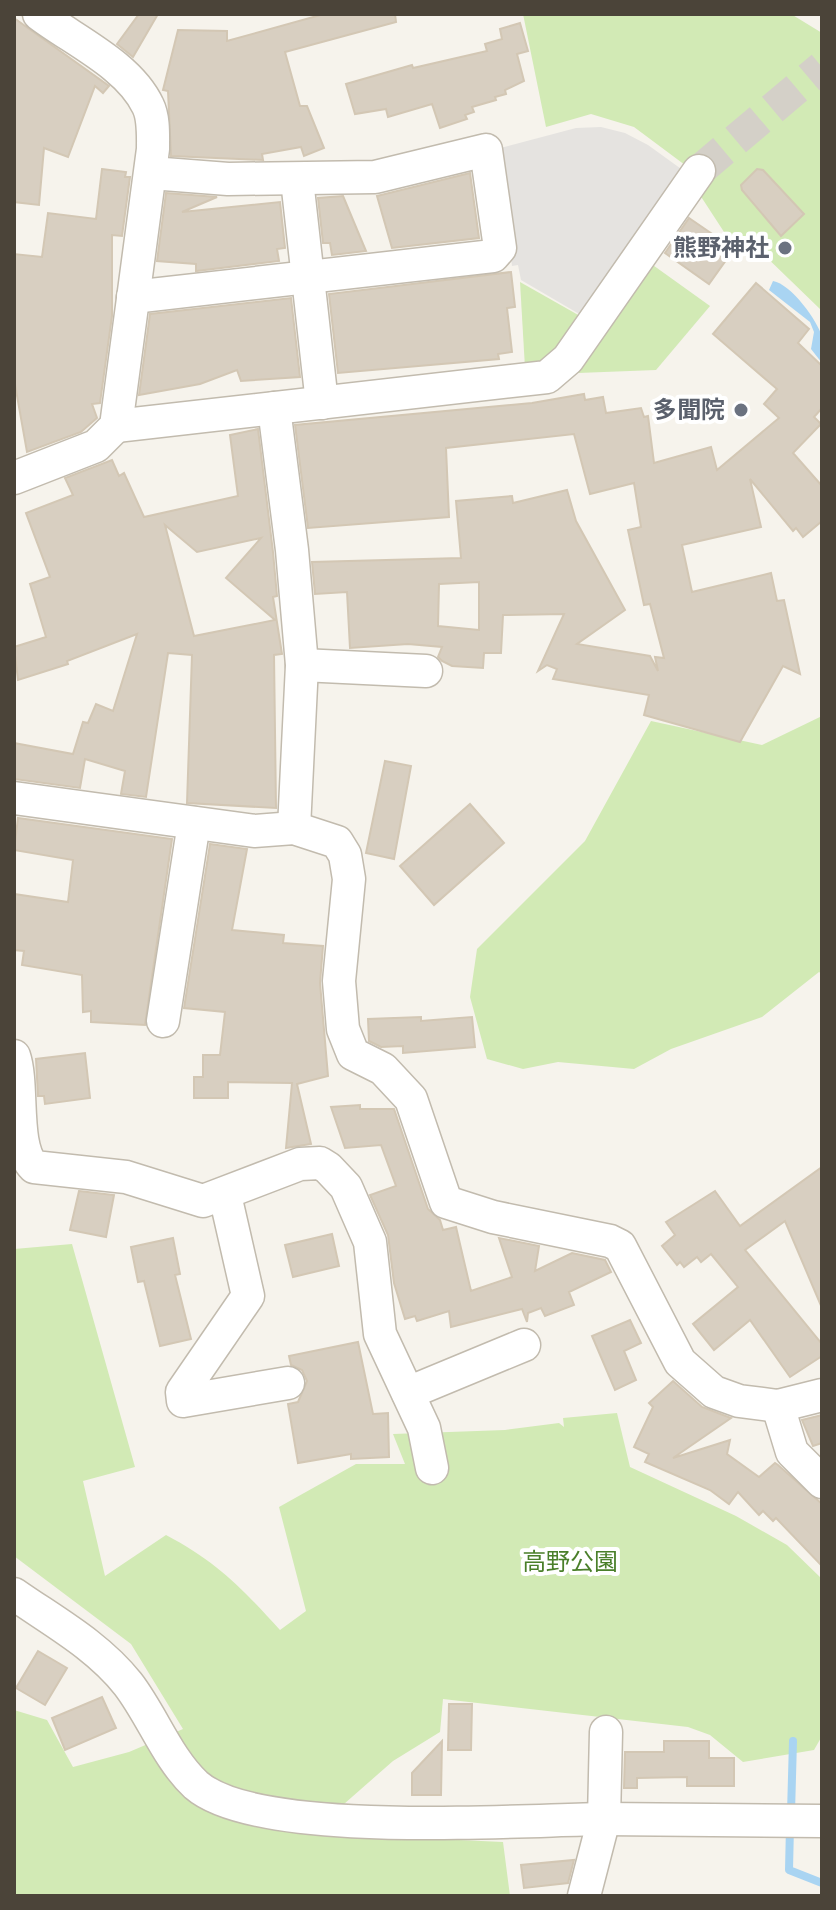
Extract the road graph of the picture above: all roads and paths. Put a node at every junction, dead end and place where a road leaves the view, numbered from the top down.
1 (39, 14) edge
2 (699, 171) tunnel mouth
3 (151, 173) junction
4 (297, 180) junction
5 (308, 279) junction
6 (133, 297) junction
7 (322, 403) junction
8 (274, 408) junction
9 (116, 426) junction
10 (14, 478) edge
11 (302, 665) junction
12 (426, 671) dead end
13 (14, 798) edge
14 (194, 823) junction
15 (294, 828) junction
16 (163, 1021) dead end
17 (14, 1056) edge
18 (225, 1195) junction
19 (524, 1345) dead end
20 (288, 1383) dead end
21 (408, 1393) junction
22 (822, 1395) edge
23 (778, 1406) junction
24 (432, 1468) dead end
25 (822, 1482) edge
26 (14, 1594) edge
27 (606, 1732) dead end
28 (604, 1819) junction
29 (822, 1821) edge
30 (584, 1896) edge

1 - 3 street
2 - 7 street
3 - 4 street
3 - 6 street
4 - 5 street
4 - 5 street
5 - 6 street
5 - 7 street
6 - 9 street
7 - 8 street
8 - 9 street
8 - 11 street
9 - 10 street
11 - 12 street
11 - 15 street
13 - 14 street
14 - 15 street
14 - 16 street
15 - 23 street
17 - 18 street
18 - 20 street
18 - 21 street
19 - 21 street
21 - 24 street
22 - 23 street
23 - 25 street
26 - 28 street
27 - 28 street
28 - 29 street
28 - 30 street

